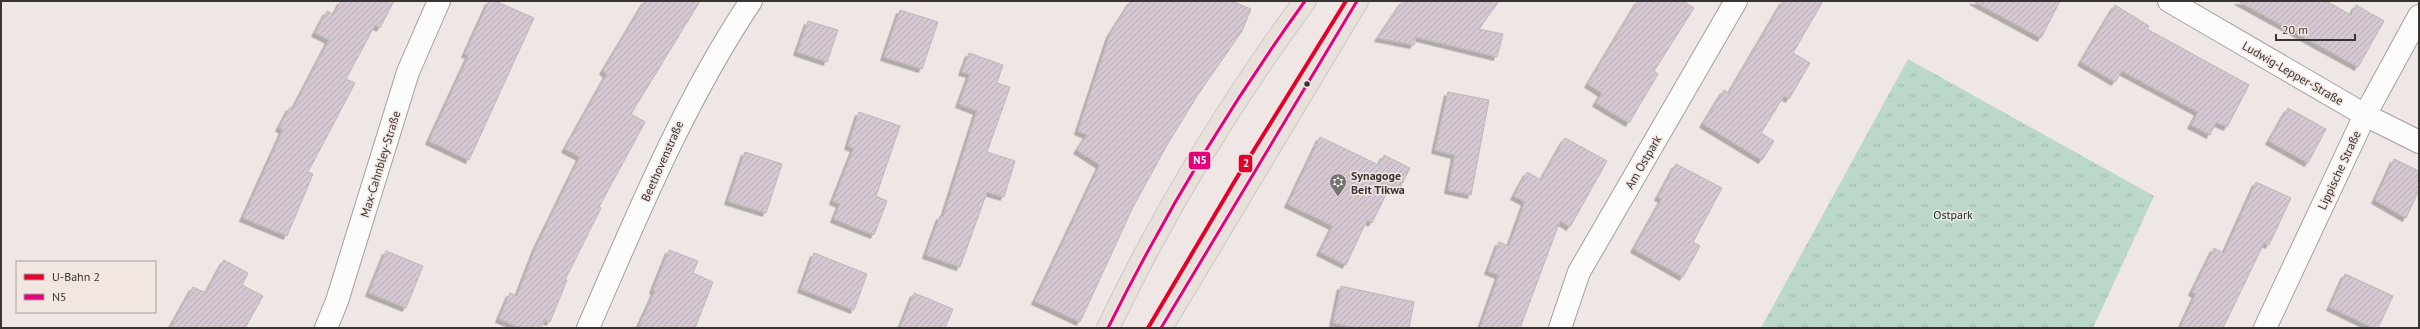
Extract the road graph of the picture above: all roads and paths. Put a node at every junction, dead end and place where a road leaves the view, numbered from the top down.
1 (439, 1) edge
2 (751, 1) edge
3 (1305, 1) edge
4 (1357, 1) edge
5 (1736, 1) edge
6 (2169, 1) edge
7 (2419, 16) edge
8 (2365, 115) junction
9 (2419, 142) edge
10 (326, 328) edge
11 (588, 328) edge
12 (1108, 328) edge
13 (1161, 328) edge
14 (1560, 328) edge
15 (2265, 328) edge

1 - 10 street, Max-Cahnbley-Straße
2 - 11 street, Beethovenstraße
3 - 12 main road
4 - 13 main road
5 - 14 street, Am Ostpark
6 - 8 street, Ludwig-Lepper-Straße
7 - 8 street, Lippische Straße
8 - 9 street, Ludwig-Lepper-Straße
8 - 15 street, Lippische Straße

